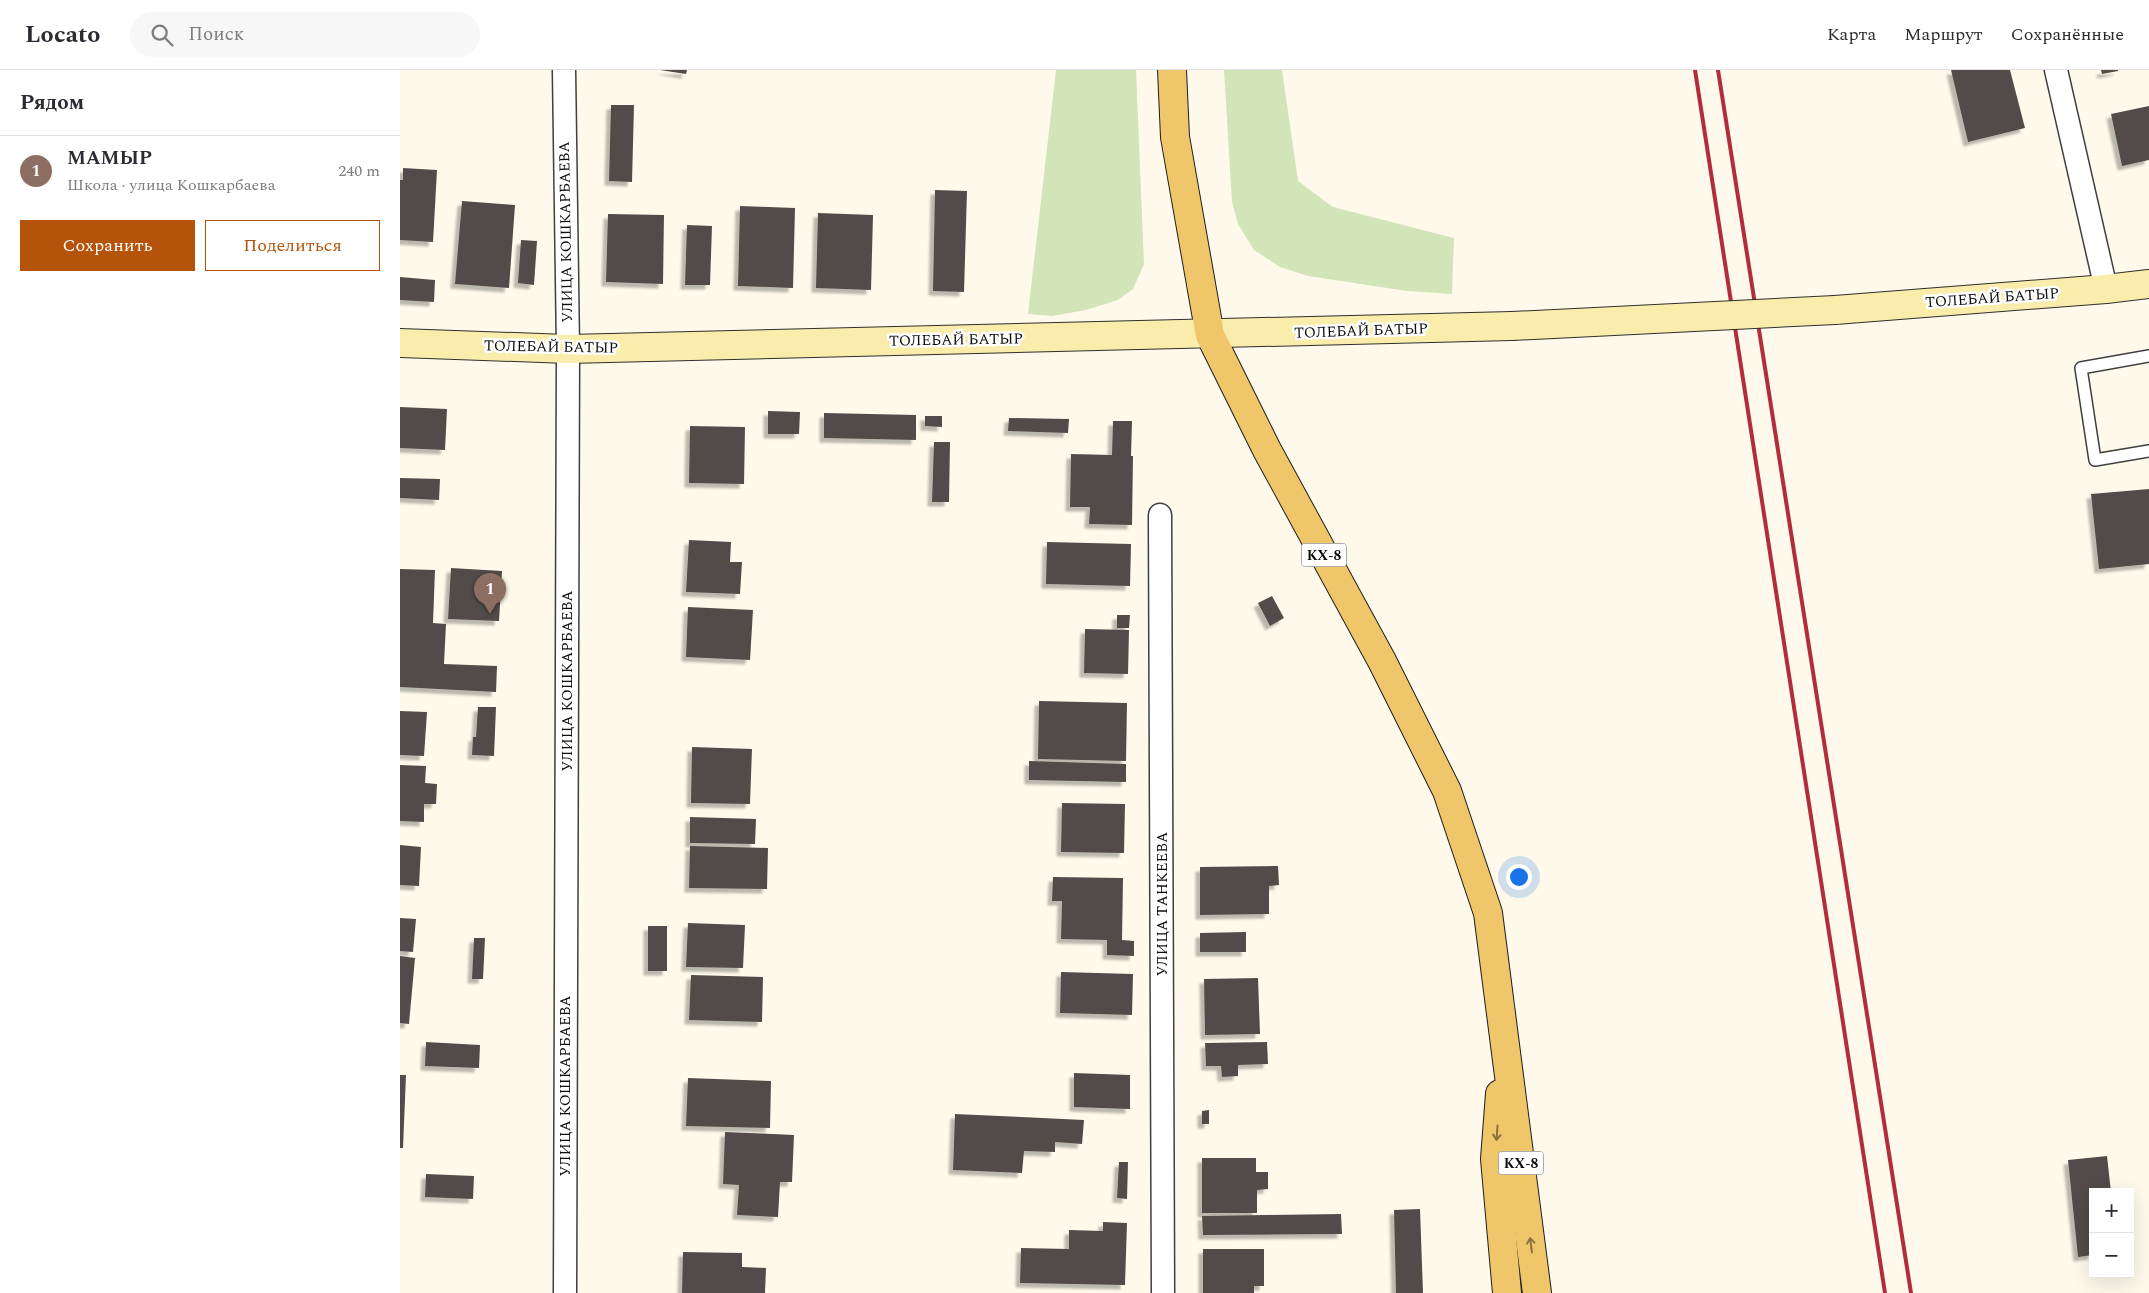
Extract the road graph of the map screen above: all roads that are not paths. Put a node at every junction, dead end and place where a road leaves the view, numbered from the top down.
1 (564, 70) edge
2 (1172, 70) edge
3 (2056, 70) edge
4 (2149, 284) edge
5 (2106, 289) junction
6 (1210, 335) junction
7 (400, 343) edge
8 (568, 349) junction
9 (2149, 356) edge
10 (2149, 451) edge
11 (1160, 515) dead end
12 (1504, 1032) junction
13 (564, 1293) edge
14 (1163, 1293) edge
15 (1507, 1293) edge
16 (1537, 1293) edge

1 - 8 street, УЛИЦА КОШКАРБАЕВА
2 - 6 main road, КХ-8
3 - 5 street
4 - 5 main road, ТОЛЕБАЙ БАТЫР
5 - 6 main road, ТОЛЕБАЙ БАТЫР, bridge
6 - 8 main road, ТОЛЕБАЙ БАТЫР
6 - 12 main road, КХ-8
7 - 8 main road, ТОЛЕБАЙ БАТЫР
8 - 13 street, УЛИЦА КОШКАРБАЕВА
9 - 10 lane
11 - 14 street, УЛИЦА ТАНКЕЕВА
12 -> 15 main road, КХ-8
16 -> 12 main road, КХ-8

